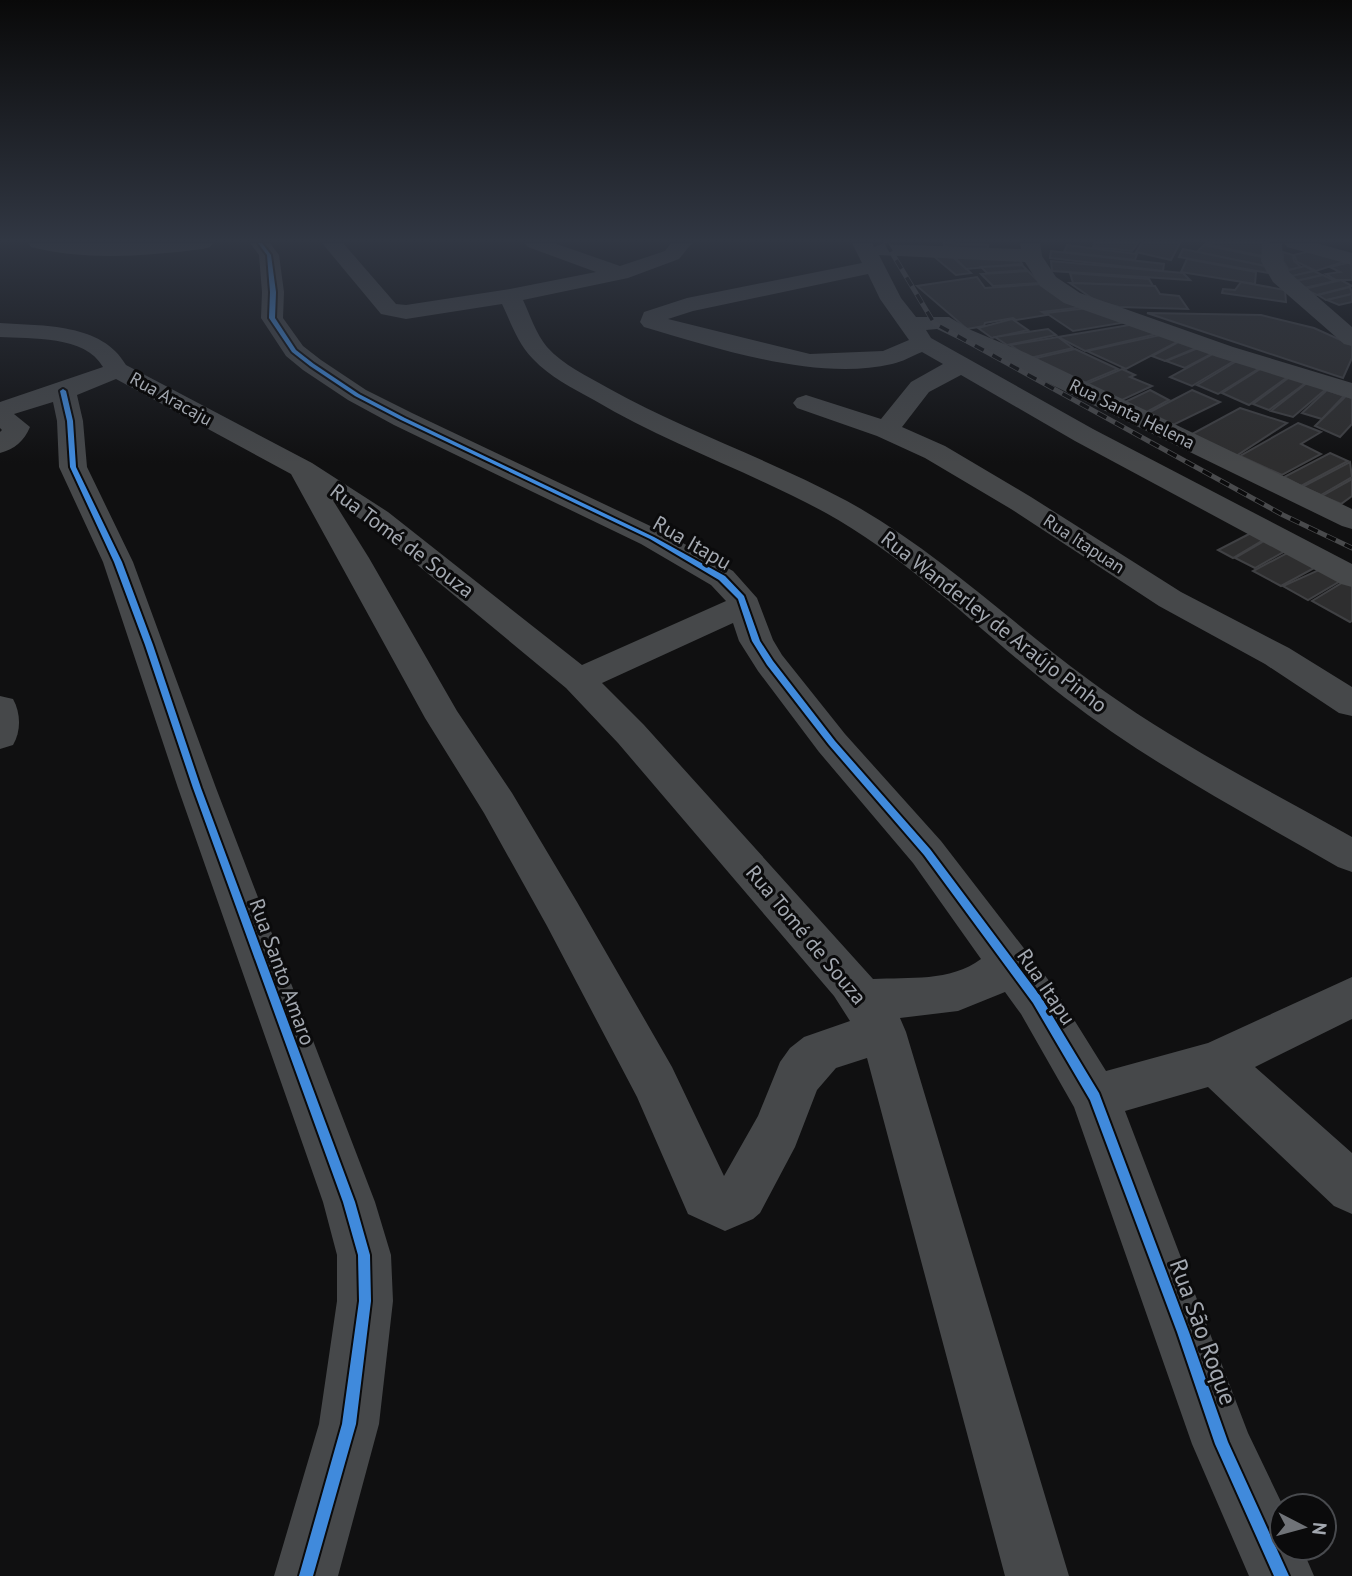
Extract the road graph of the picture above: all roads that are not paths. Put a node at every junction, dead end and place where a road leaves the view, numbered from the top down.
1 (272, 317) edge
2 (519, 317) edge
3 (653, 317) edge
4 (907, 317) edge
5 (934, 317) edge
6 (1122, 317) edge
7 (1326, 317) edge
8 (941, 322) junction
9 (0, 330) edge
10 (916, 334) junction
11 (1352, 339) edge
12 (958, 366) junction
13 (117, 370) junction
14 (63, 391) junction
15 (1352, 391) edge
16 (806, 403) dead end
17 (0, 410) edge
18 (0, 416) edge
19 (886, 429) junction
20 (0, 445) edge
21 (302, 469) junction
22 (1352, 520) edge
23 (1352, 577) edge
24 (743, 606) junction
25 (578, 680) junction
26 (1352, 704) edge
27 (0, 708) edge
28 (0, 736) edge
29 (1352, 856) edge
30 (1009, 963) junction
31 (1352, 997) edge
32 (873, 1015) junction
33 (1216, 1063) junction
34 (1095, 1097) junction
35 (1352, 1188) edge
36 (306, 1576) edge
37 (1037, 1576) edge
38 (1282, 1576) edge

1 - 24 street, Rua Itapu
2 - 29 street, Rua Wanderley de Araújo Pinho
3 - 10 street
4 - 10 street
5 - 8 street, Rua Santa Helena
6 - 15 street
7 - 11 street
8 - 10 street
8 - 22 street, Rua Santa Helena
9 - 13 street, Rua Aracaju
10 - 12 street
12 - 19 street
12 - 23 street
13 - 14 street
13 - 21 street, Rua Aracaju
14 - 17 street
14 - 36 street, Rua Santo Amaro
16 - 19 street, Rua Itapuan
18 - 20 street
19 - 26 street, Rua Itapuan
21 - 25 street, Rua Tomé de Souza
21 - 32 street
24 - 25 street
24 - 30 street, Rua Itapu
25 - 32 street, Rua Tomé de Souza
27 - 28 street
30 - 32 street
30 - 34 street, Rua Itapu
31 - 33 street
32 - 37 street, Rua Tomé de Souza
33 - 34 street
33 - 35 street
34 - 38 street, Rua São Roque

